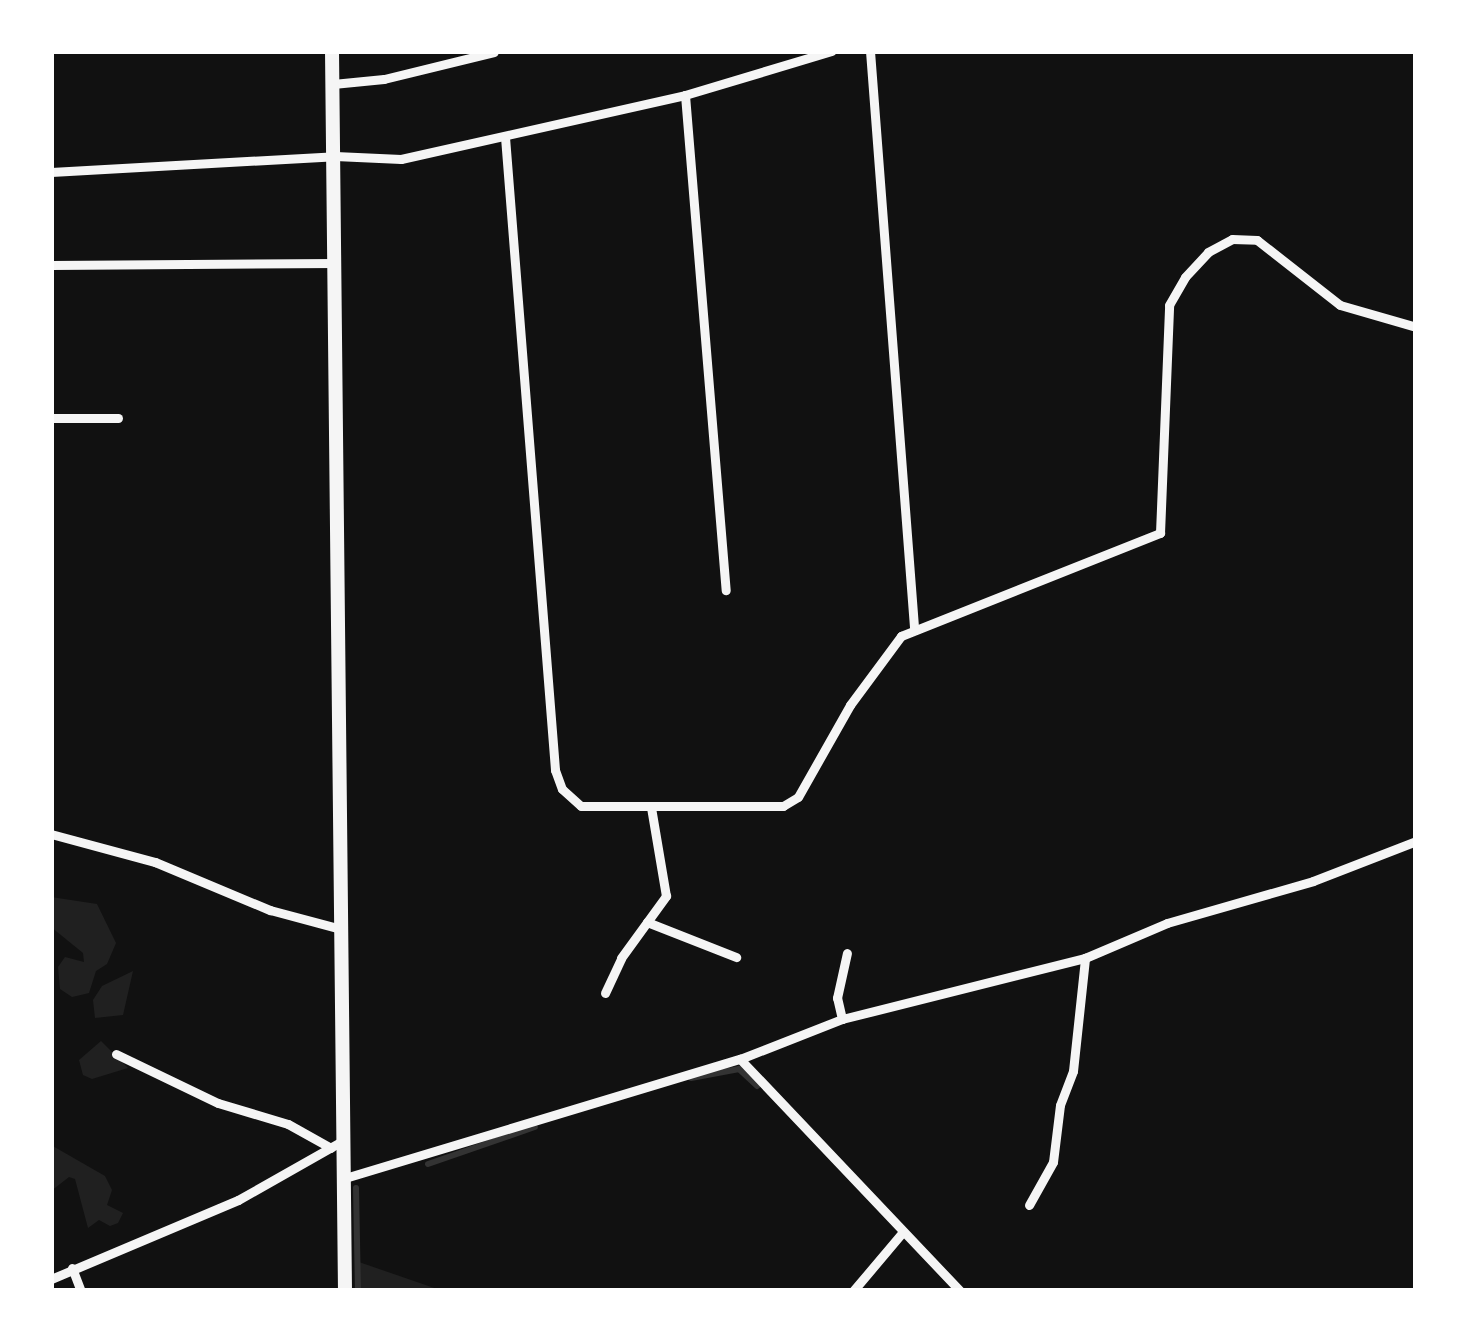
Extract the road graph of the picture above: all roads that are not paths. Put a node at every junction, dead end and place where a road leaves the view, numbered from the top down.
1 (332, 51) edge
2 (832, 51) edge
3 (870, 51) edge
4 (494, 52) edge
5 (333, 84) junction
6 (685, 95) junction
7 (505, 137) junction
8 (335, 156) junction
9 (51, 172) edge
10 (336, 263) junction
11 (51, 265) edge
12 (1416, 327) edge
13 (51, 418) edge
14 (118, 418) dead end
15 (726, 590) dead end
16 (914, 627) junction
17 (651, 807) junction
18 (51, 834) edge
19 (1416, 841) edge
20 (647, 922) junction
21 (341, 929) junction
22 (847, 953) dead end
23 (736, 957) dead end
24 (1084, 958) junction
25 (605, 993) dead end
26 (842, 1019) junction
27 (116, 1054) dead end
28 (740, 1059) junction
29 (338, 1144) junction
30 (345, 1178) junction
31 (1029, 1205) dead end
32 (902, 1233) junction
33 (72, 1268) junction
34 (51, 1279) edge
35 (81, 1291) edge
36 (345, 1291) edge
37 (853, 1291) edge
38 (960, 1291) edge

1 - 5 main road
2 - 6 street
3 - 16 street
4 - 5 street
5 - 8 main road
6 - 7 street
6 - 15 street
7 - 8 street
7 - 17 street
8 - 9 street
8 - 10 main road
10 - 11 street
10 - 21 main road
12 - 16 street
13 - 14 street
16 - 17 street
17 - 20 street
18 - 21 street
19 - 24 street
20 - 23 street
20 - 25 street
21 - 29 main road
22 - 26 street
24 - 26 street
24 - 31 street
26 - 28 street
27 - 29 street
28 - 30 street
28 - 32 street
29 - 30 main road
29 - 33 street
30 - 36 main road
32 - 37 street
32 - 38 street
33 - 34 street
33 - 35 street

